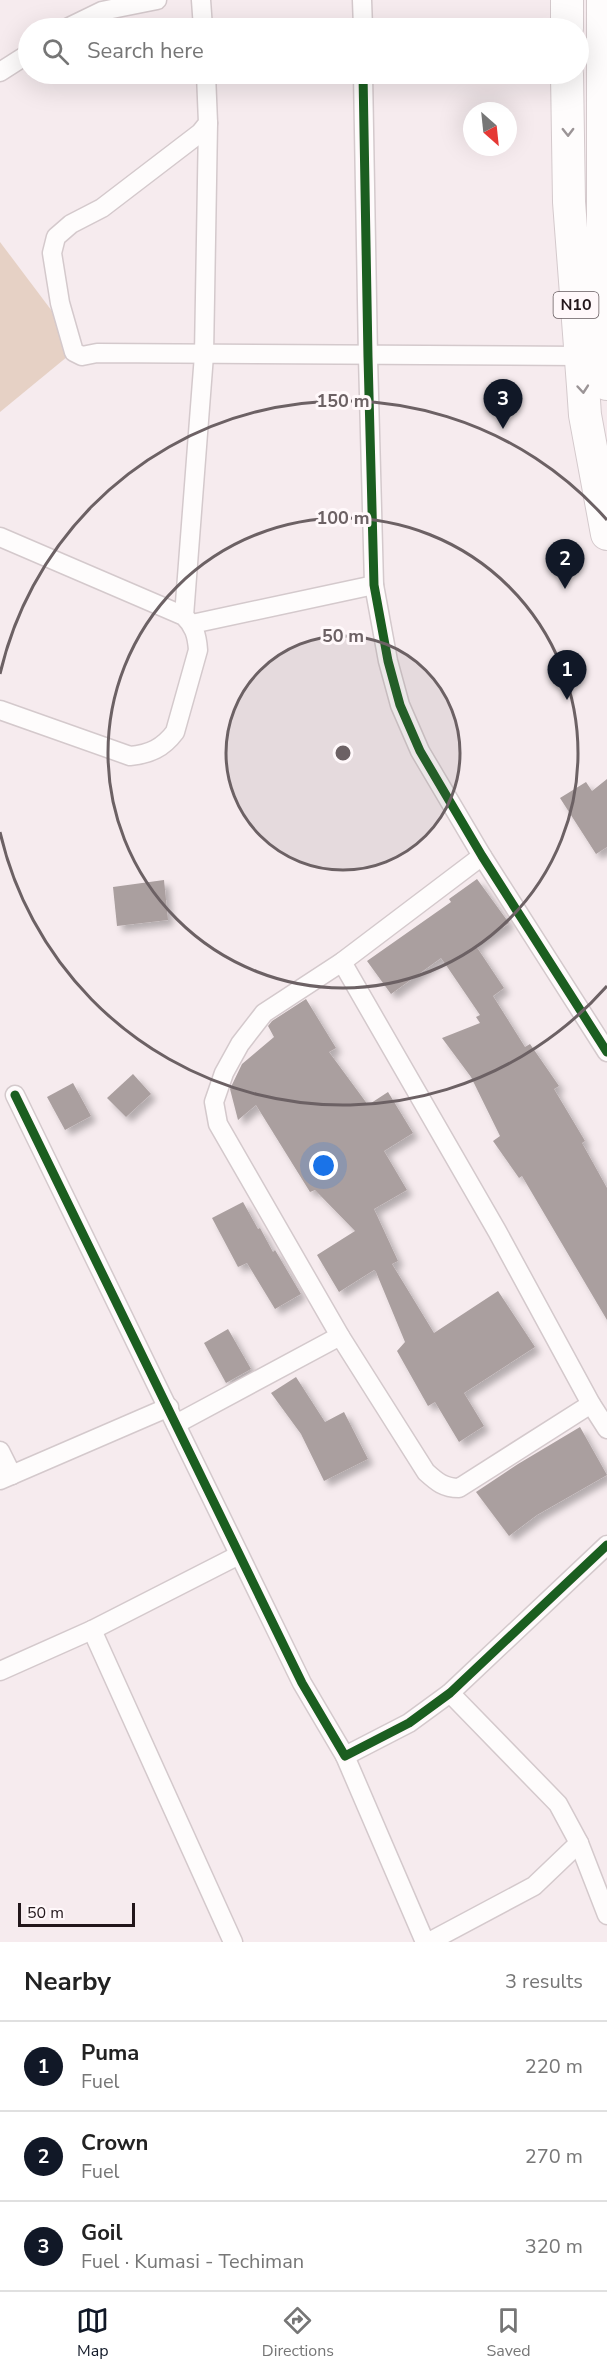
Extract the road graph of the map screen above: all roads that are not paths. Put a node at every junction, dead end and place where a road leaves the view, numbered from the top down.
1 (157, 0) edge
2 (201, 0) edge
3 (362, 0) edge
4 (567, 0) edge
5 (603, 0) edge
6 (88, 18) edge
7 (202, 18) edge
8 (363, 18) edge
9 (567, 18) edge
10 (591, 54) edge
11 (18, 60) edge
12 (0, 72) edge
13 (206, 84) edge
14 (363, 84) edge
15 (567, 84) edge
16 (208, 123) junction
17 (204, 355) junction
18 (580, 356) junction
19 (368, 357) junction
20 (607, 384) edge
21 (607, 534) edge
22 (0, 537) edge
23 (374, 585) junction
24 (188, 620) junction
25 (0, 710) edge
26 (482, 856) junction
27 (342, 962) junction
28 (607, 1052) edge
29 (15, 1095) dead end
30 (340, 1336) junction
31 (591, 1404) junction
32 (169, 1407) junction
33 (176, 1424) junction
34 (607, 1429) edge
35 (0, 1451) edge
36 (6, 1477) edge
37 (607, 1545) edge
38 (239, 1555) junction
39 (92, 1630) junction
40 (0, 1671) edge
41 (450, 1693) junction
42 (345, 1756) junction
43 (579, 1843) junction
44 (607, 1914) edge
45 (233, 1942) edge
46 (427, 1942) edge

1 - 6 street
2 - 7 street
3 - 8 street
4 - 9 highway
5 - 10 highway, N10
10 - 20 highway, N10
11 - 12 street
13 - 16 street
14 - 19 street
15 -> 18 highway, N10
16 - 17 street
16 - 17 street
17 - 19 street
17 - 24 street
18 - 19 street
18 -> 21 highway, N10
19 - 23 street
22 - 24 street
23 - 24 street
23 - 26 street
24 - 25 street
26 - 27 street
26 - 28 street
27 - 30 street
27 - 31 street
29 - 32 street
30 - 31 street
30 - 33 street
31 - 34 street
32 - 33 street
32 - 36 street
33 - 38 street
35 - 36 street
37 - 41 street
38 - 39 street
38 - 42 street
39 - 40 street
39 - 45 street
41 - 42 street
41 - 43 street
42 - 46 street
43 - 44 street
43 - 46 street

